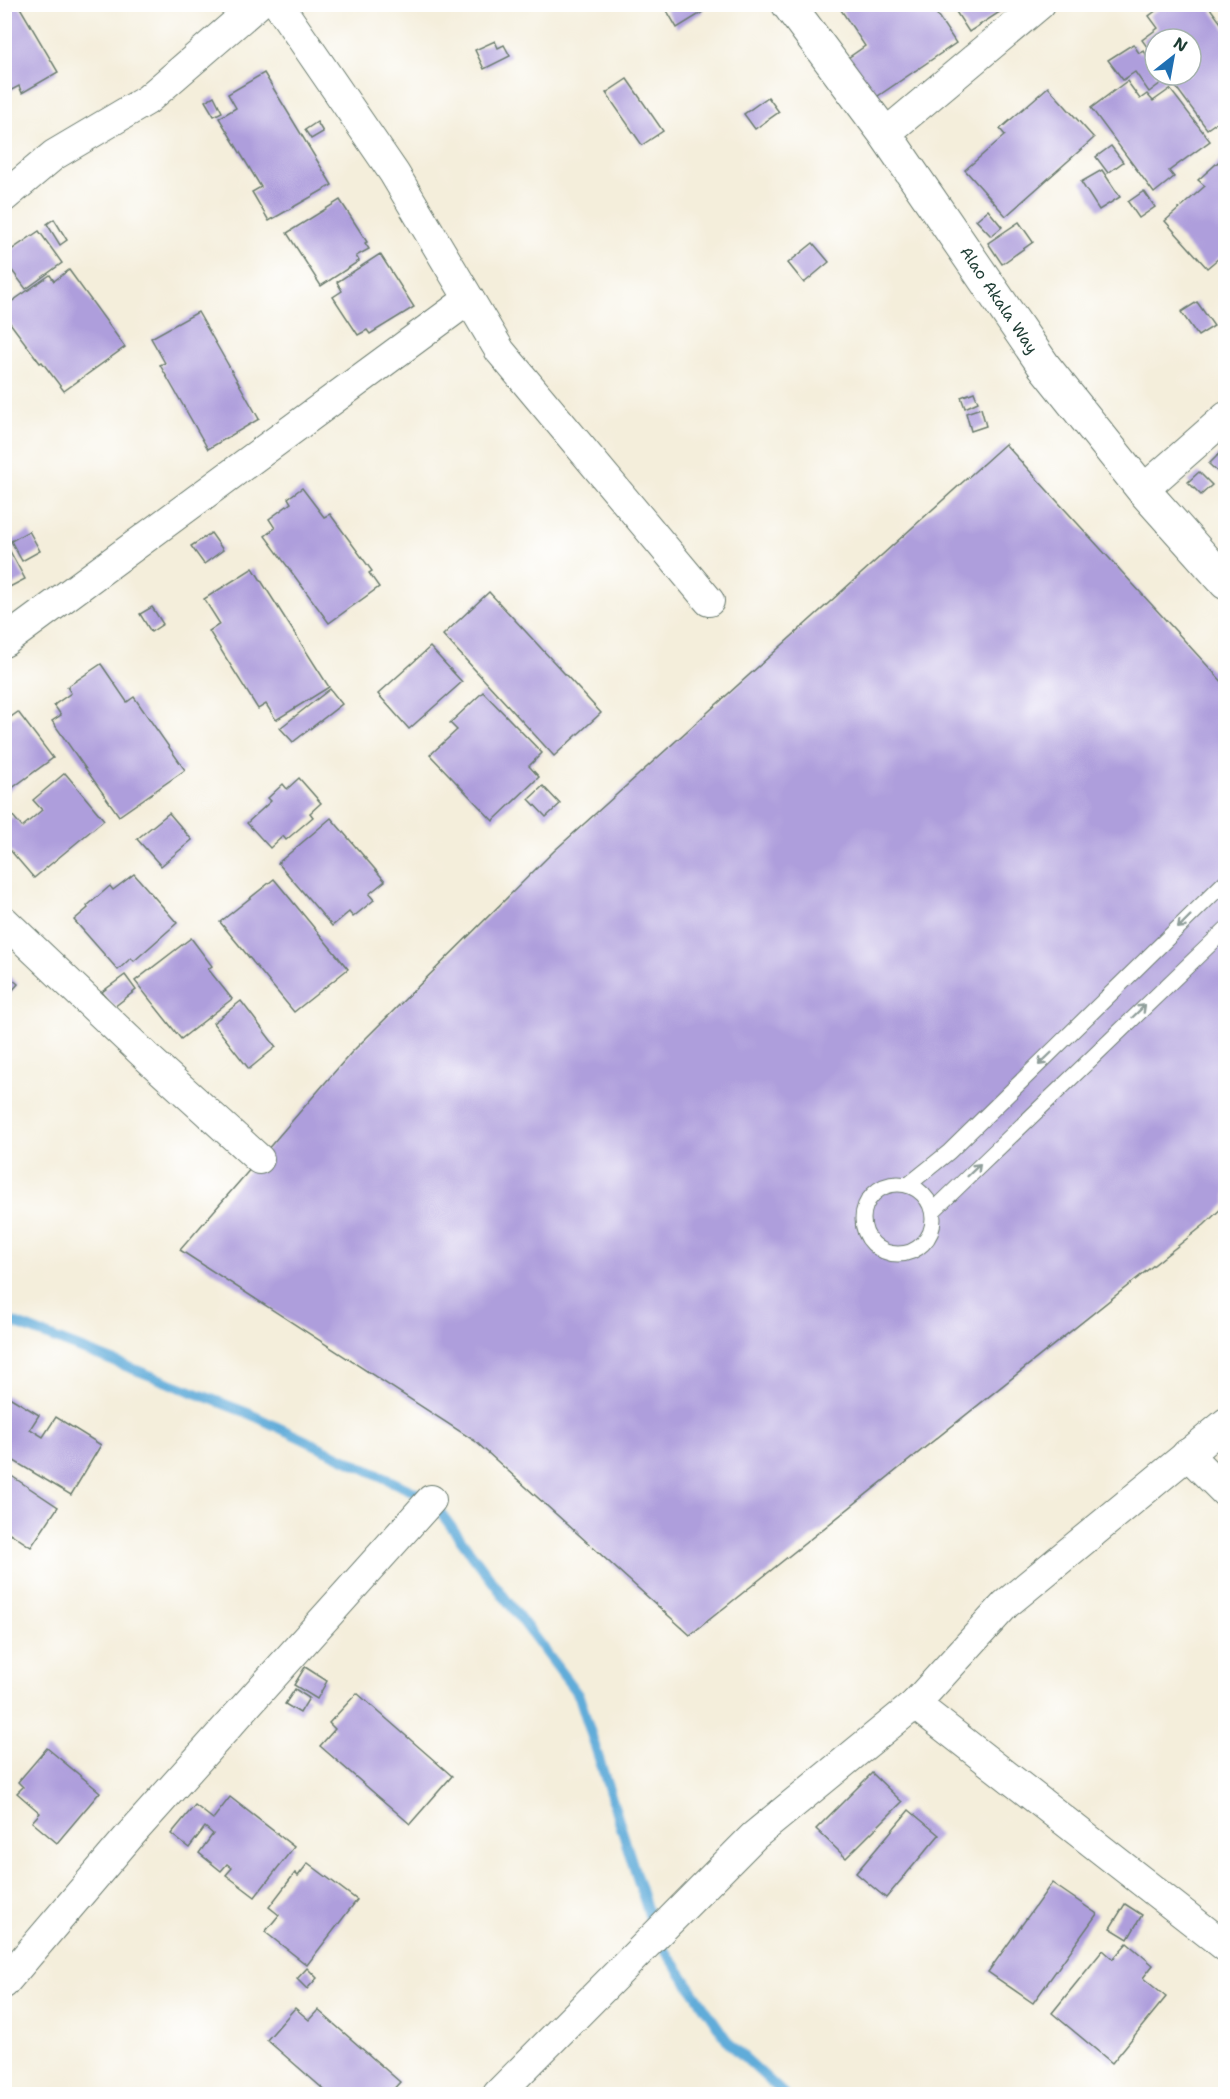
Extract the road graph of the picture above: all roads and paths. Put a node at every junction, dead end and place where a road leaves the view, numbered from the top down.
1 (258, 4) edge
2 (278, 4) edge
3 (788, 4) edge
4 (1040, 4) edge
5 (885, 134) junction
6 (4, 197) edge
7 (469, 299) junction
8 (1226, 417) edge
9 (1143, 489) junction
10 (1226, 583) edge
11 (709, 601) dead end
12 (4, 642) edge
13 (1226, 881) edge
14 (4, 921) edge
15 (1226, 929) edge
16 (259, 1159) dead end
17 (908, 1185) junction
18 (933, 1211) junction
19 (1226, 1423) edge
20 (1187, 1454) junction
21 (1226, 1493) edge
22 (431, 1500) dead end
23 (915, 1704) junction
24 (1226, 1947) edge
25 (4, 1983) edge
26 (498, 2094) edge

1 - 6 street
2 - 7 street
3 - 5 street, Alao Akala Way
4 - 5 street
5 - 9 street, Alao Akala Way
7 - 11 street
7 - 12 street
8 - 9 street
9 - 10 street, Alao Akala Way
13 -> 17 lane
14 - 16 street
18 -> 15 lane
17 - 18 lane
17 - 18 lane
19 - 20 street
20 - 21 street
20 - 23 street
22 - 25 street
23 - 24 street
23 - 26 street

